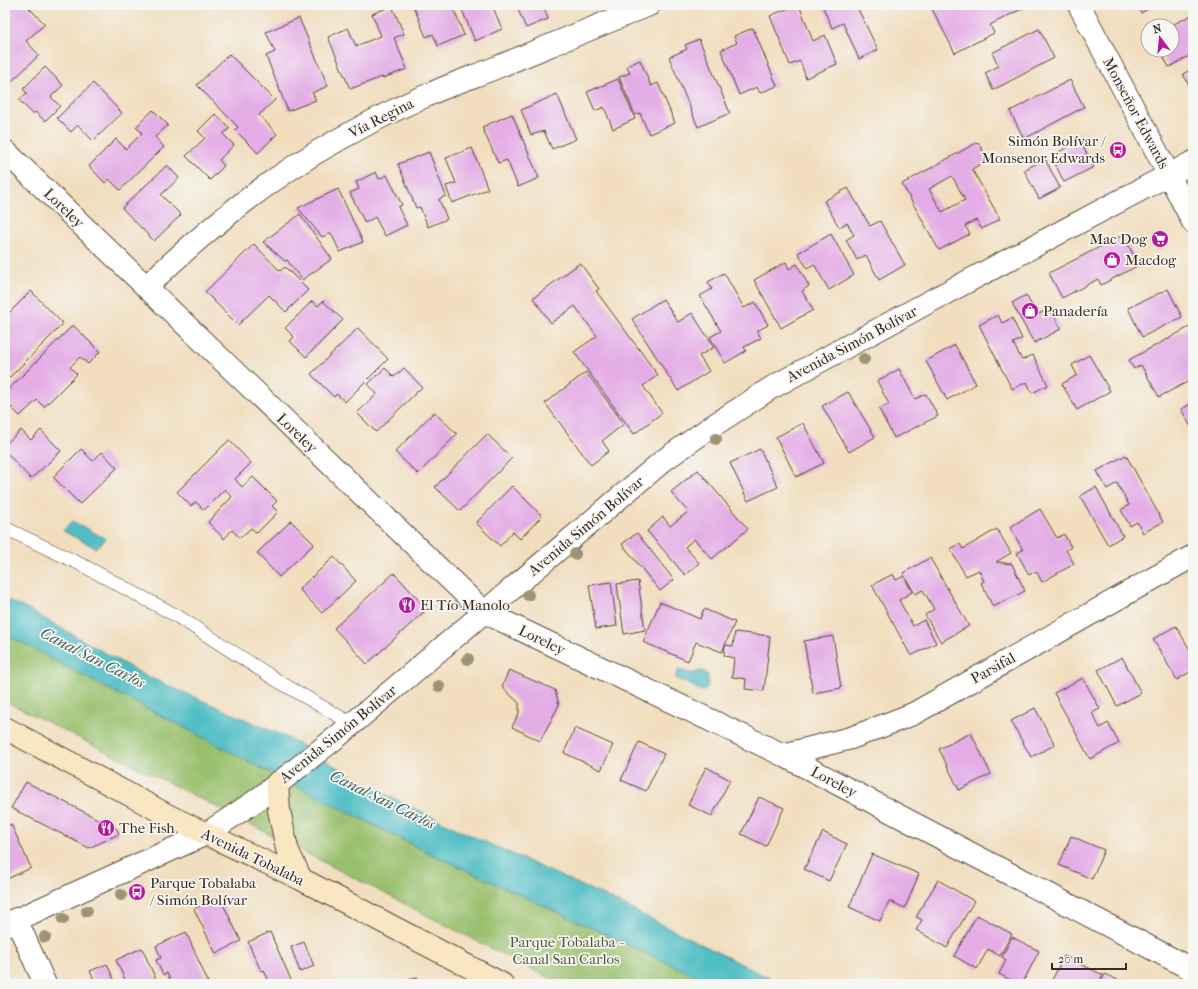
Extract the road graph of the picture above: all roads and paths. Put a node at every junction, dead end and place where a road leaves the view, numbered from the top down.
1 (649, 5) edge
2 (1079, 5) edge
3 (5, 151) edge
4 (1193, 162) edge
5 (1169, 175) junction
6 (1193, 222) edge
7 (146, 287) junction
8 (5, 528) edge
9 (1193, 556) edge
10 (484, 612) junction
11 (5, 728) edge
12 (345, 730) junction
13 (783, 755) junction
14 (280, 781) junction
15 (206, 834) junction
16 (300, 879) junction
17 (11, 922) edge
18 (1193, 970) edge
19 (46, 984) edge
20 (502, 984) edge

1 - 7 street, Vía Regina
2 - 5 street, Monseñor Edwards
3 - 7 street, Loreley
4 - 5 street, Avenida Simón Bolívar
5 - 6 street, Monseñor Edwards
5 - 10 street, Avenida Simón Bolívar
7 - 10 street, Loreley
8 - 12 lane
9 - 13 street, Parsifal
10 - 12 street, Avenida Simón Bolívar
10 - 13 street, Loreley
11 - 15 main road, Avenida Tobalaba
12 - 14 street, Avenida Simón Bolívar
13 - 18 street, Loreley
14 - 15 street, Avenida Simón Bolívar
14 - 16 main road
15 - 16 main road, Avenida Tobalaba
15 - 17 street, Avenida Simón Bolívar
16 - 20 main road, Avenida Tobalaba
17 - 19 street

